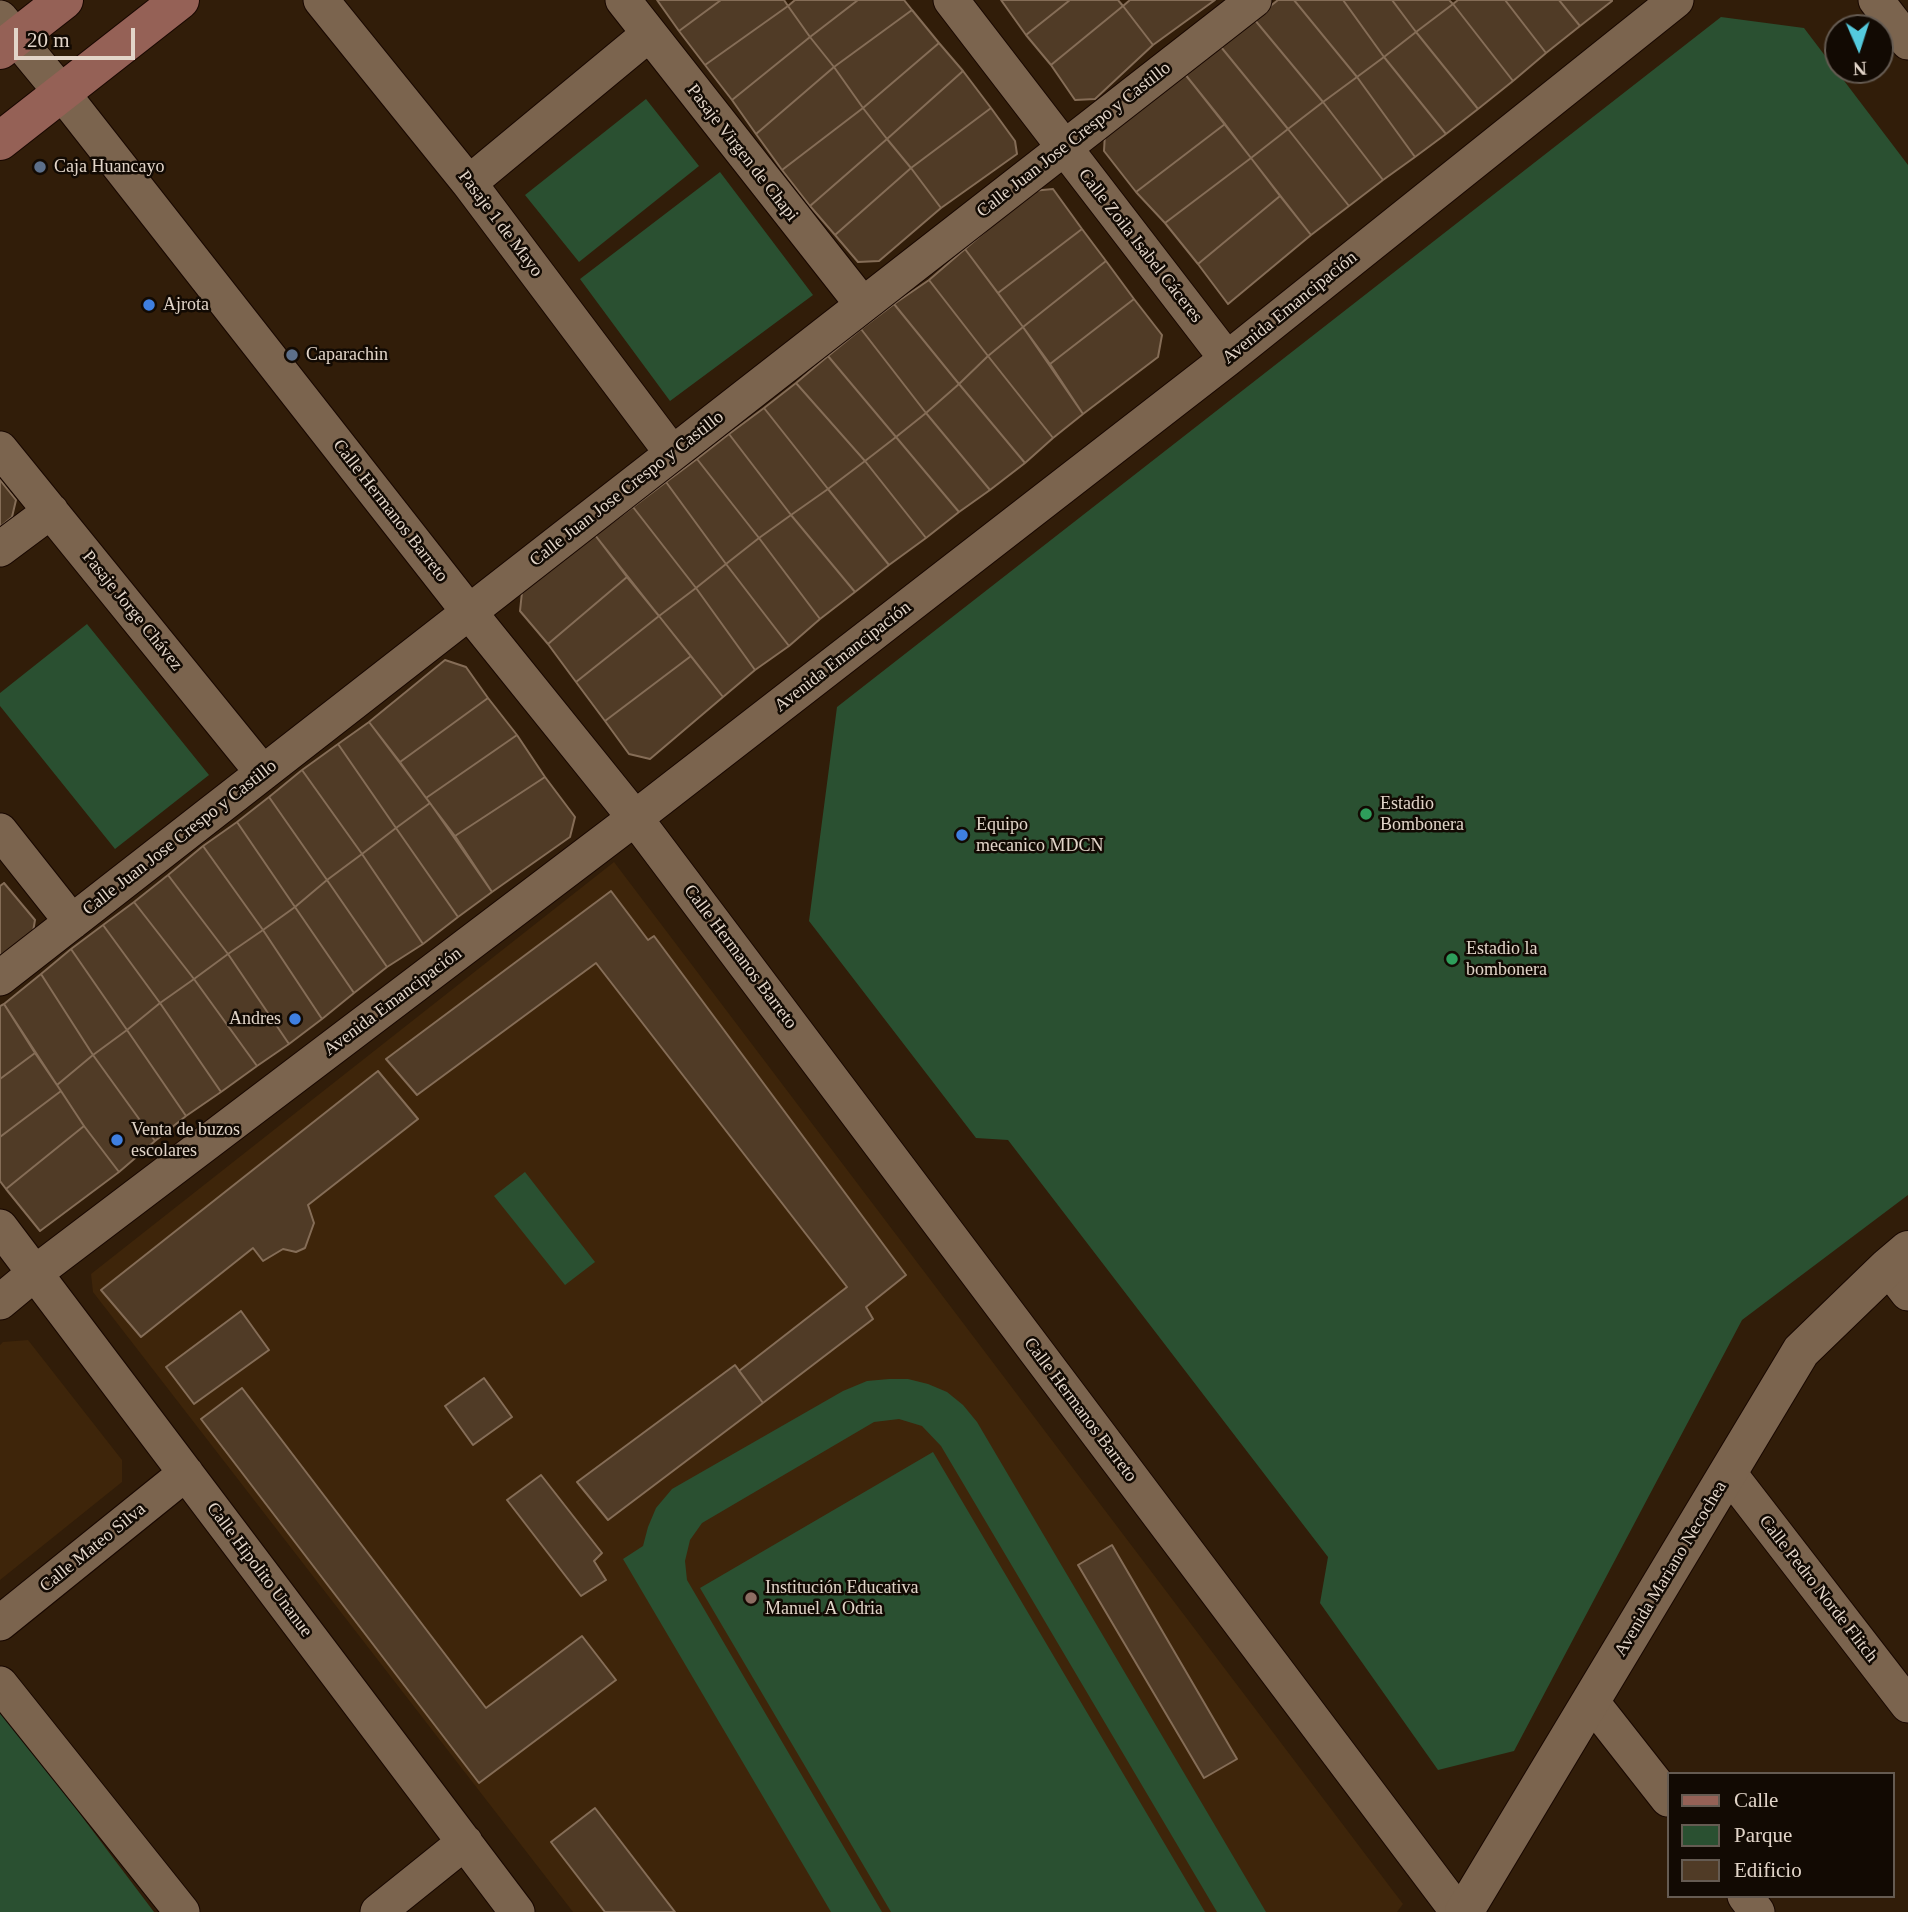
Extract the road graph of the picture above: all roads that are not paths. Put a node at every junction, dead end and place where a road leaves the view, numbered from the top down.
1 (64, 0) edge
2 (180, 0) edge
3 (321, 0) edge
4 (623, 0) edge
5 (951, 0) edge
6 (1254, 0) edge
7 (1676, 0) edge
8 (1876, 0) edge
9 (649, 34) junction
10 (5, 36) edge
11 (1908, 42) edge
12 (62, 93) junction
13 (0, 141) edge
14 (1064, 148) junction
15 (469, 183) junction
16 (863, 305) junction
17 (1227, 359) junction
18 (0, 449) edge
19 (673, 453) junction
20 (51, 511) junction
21 (0, 549) edge
22 (469, 612) junction
23 (263, 773) junction
24 (635, 818) junction
25 (0, 831) edge
26 (72, 922) junction
27 (0, 978) edge
28 (0, 1227) edge
29 (1901, 1270) edge
30 (34, 1273) junction
31 (0, 1302) edge
32 (1728, 1472) junction
33 (186, 1473) junction
34 (0, 1623) edge
35 (0, 1685) edge
36 (1591, 1701) junction
37 (1908, 1705) edge
38 (1666, 1797) edge
39 (465, 1842) junction
40 (181, 1912) edge
41 (378, 1912) edge
42 (517, 1912) edge
43 (1458, 1912) edge
44 (1464, 1912) edge

1 - 10 main road
2 - 12 main road
3 - 15 street, Pasaje 1 de Mayo
4 - 9 street, Pasaje Virgen de Chapi
5 - 14 street, Calle Zoila Isabel Cáceres
6 - 14 street, Calle Juan Jose Crespo y Castillo
7 - 17 street, Avenida Emancipación
8 - 11 street
9 - 15 street
9 - 16 street, Pasaje Virgen de Chapi
10 - 12 street, Calle Hermanos Barreto
12 - 13 main road
12 - 22 street, Calle Hermanos Barreto
14 - 16 street, Calle Juan Jose Crespo y Castillo
14 - 17 street, Calle Zoila Isabel Cáceres
15 - 19 street, Pasaje 1 de Mayo
16 - 19 street, Calle Juan Jose Crespo y Castillo
17 - 24 street, Avenida Emancipación
18 - 20 street, Pasaje Jorge Chávez
19 - 22 street, Calle Juan Jose Crespo y Castillo
20 - 21 street
20 - 23 street, Pasaje Jorge Chávez
22 - 23 street, Calle Juan Jose Crespo y Castillo
22 - 24 street, Calle Hermanos Barreto
23 - 26 street, Calle Juan Jose Crespo y Castillo
24 - 30 street, Avenida Emancipación
24 - 43 street, Calle Hermanos Barreto
25 - 26 street
26 - 27 street, Calle Juan Jose Crespo y Castillo
28 - 30 street, Calle Hipolito Unanue
29 - 32 street, Avenida Mariano Necochea
30 - 31 street, Avenida Emancipación
30 - 33 street, Calle Hipolito Unanue
32 - 36 street, Avenida Mariano Necochea
32 - 37 street, Calle Pedro Norde Flitch
33 - 34 street, Calle Mateo Silva
33 - 39 street, Calle Hipolito Unanue
35 - 40 street
36 - 38 street
36 - 44 street, Avenida Mariano Necochea
39 - 41 street
39 - 42 street, Calle Hipolito Unanue

